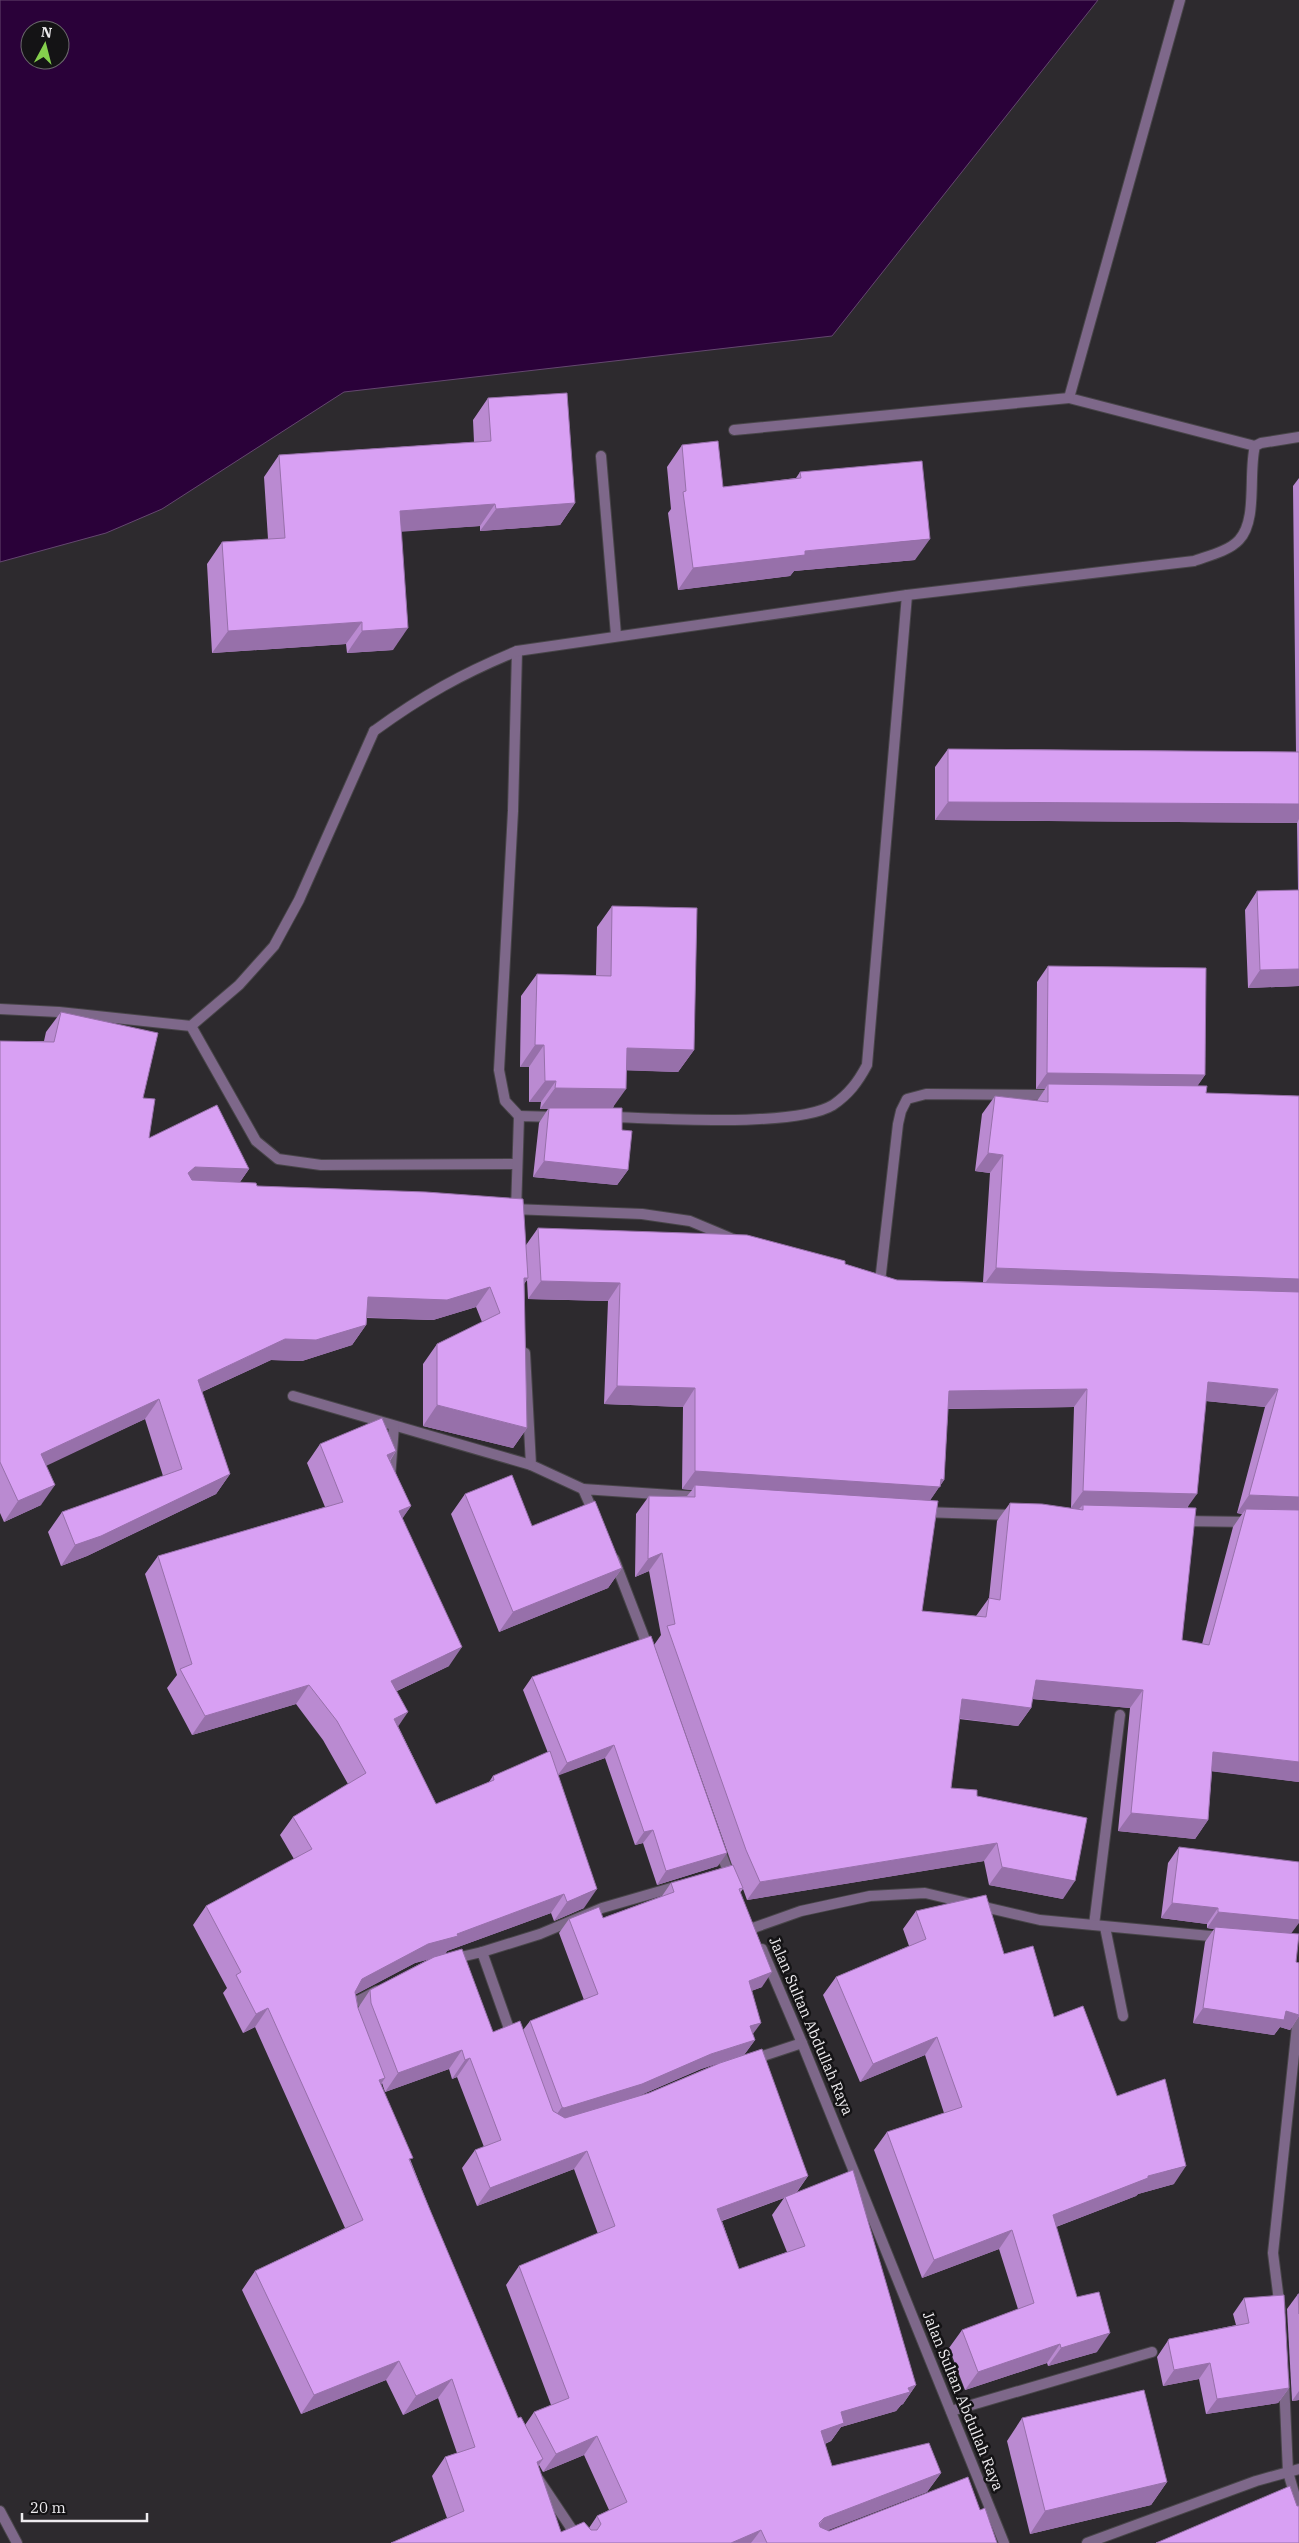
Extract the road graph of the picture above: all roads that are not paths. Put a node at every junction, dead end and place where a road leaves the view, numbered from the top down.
1 (1180, 0) edge
2 (1069, 398) junction
3 (734, 430) dead end
4 (1299, 437) edge
5 (1255, 446) junction
6 (601, 456) dead end
7 (907, 595) junction
8 (616, 635) junction
9 (517, 651) junction
10 (0, 1010) edge
11 (191, 1026) junction
12 (1064, 1095) edge
13 (519, 1116) junction
14 (568, 1117) edge
15 (598, 1117) edge
16 (516, 1164) junction
17 (497, 1209) edge
18 (517, 1214) junction
19 (741, 1243) edge
20 (880, 1282) edge
21 (525, 1344) edge
22 (293, 1396) dead end
23 (394, 1426) junction
24 (531, 1465) junction
25 (390, 1478) edge
26 (583, 1488) junction
27 (711, 1498) edge
28 (909, 1512) edge
29 (1028, 1516) edge
30 (1167, 1520) edge
31 (1263, 1522) edge
32 (598, 1524) edge
33 (610, 1550) edge
34 (652, 1659) edge
35 (1120, 1715) dead end
36 (714, 1834) edge
37 (692, 1882) edge
38 (735, 1888) edge
39 (1094, 1926) junction
40 (1105, 1927) junction
41 (1231, 1938) edge
42 (482, 1952) junction
43 (445, 1961) edge
44 (385, 1986) edge
45 (1299, 2007) edge
46 (1124, 2016) dead end
47 (351, 2024) edge
48 (802, 2043) junction
49 (515, 2044) edge
50 (740, 2064) edge
51 (1281, 2316) edge
52 (1152, 2352) dead end
53 (1284, 2374) edge
54 (951, 2411) junction
55 (533, 2471) edge
56 (1294, 2471) edge
57 (1299, 2510) edge
58 (0, 2511) edge
59 (17, 2543) edge
60 (581, 2543) edge
61 (1004, 2543) edge
62 (1087, 2543) edge

1 - 2 street
2 - 3 street
2 - 5 street
4 - 5 street
5 - 7 street
6 - 8 street
7 - 8 street
7 - 15 street
8 - 9 street
9 - 11 street
9 - 13 street
10 - 11 street
11 - 16 street
12 - 20 street
13 - 14 street
13 - 16 street
16 - 18 street
17 - 18 street
18 - 19 street
21 - 24 street
22 - 23 street
23 - 24 street
23 - 25 street
24 - 26 street
26 - 27 street
26 - 32 street
28 - 29 street
30 - 31 street
33 - 34 street
35 - 39 street
36 - 38 street
37 - 42 street
39 - 40 street
39 - 48 street, Jalan Sultan Abdullah Raya
40 - 41 street
40 - 46 street
42 - 43 street
42 - 49 street
44 - 47 street
45 - 51 street
48 - 50 street
48 - 54 street, Jalan Sultan Abdullah Raya
52 - 54 street
53 - 56 street
54 - 61 street, Jalan Sultan Abdullah Raya
55 - 60 street
56 - 57 street
56 - 62 street
58 - 59 street

